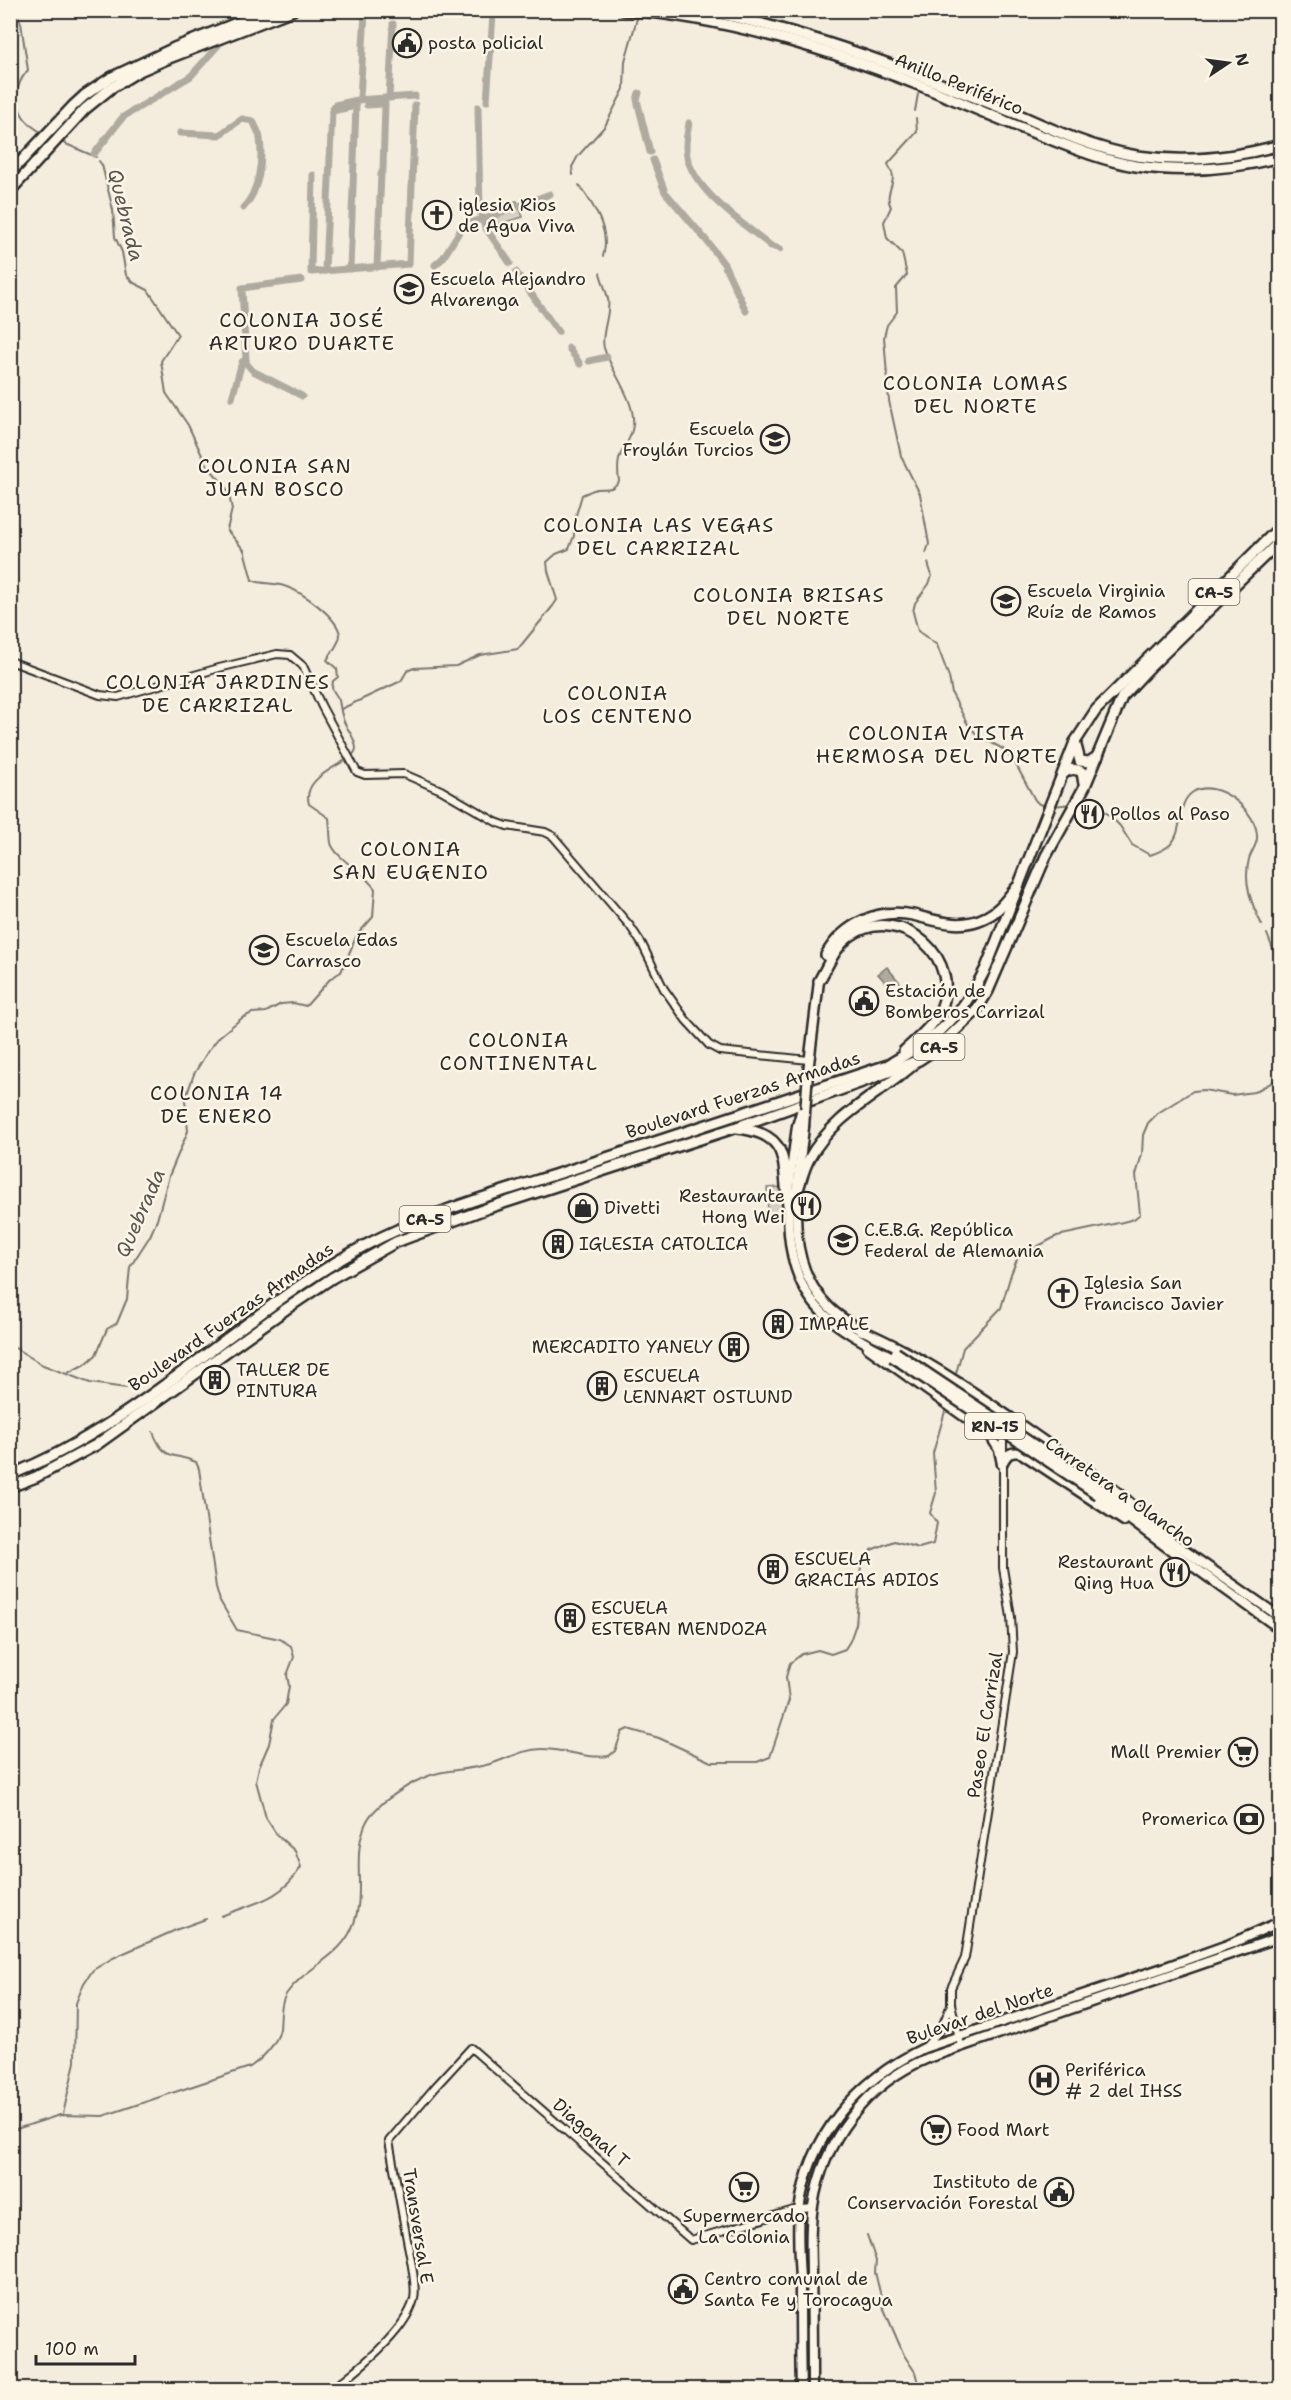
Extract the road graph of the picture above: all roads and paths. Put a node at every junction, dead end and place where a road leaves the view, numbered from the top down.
1 (268, 10) edge
2 (293, 10) edge
3 (624, 10) edge
4 (702, 10) edge
5 (1281, 145) edge
6 (1281, 157) edge
7 (10, 173) edge
8 (10, 191) edge
9 (1281, 526) edge
10 (1281, 541) edge
11 (10, 662) edge
12 (1075, 742) junction
13 (1100, 754) junction
14 (1062, 774) junction
15 (1084, 786) junction
16 (1022, 882) junction
17 (819, 981) junction
18 (809, 1060) junction
19 (919, 1060) junction
20 (888, 1065) junction
21 (801, 1126) junction
22 (734, 1128) junction
23 (798, 1190) junction
24 (788, 1205) junction
25 (858, 1334) junction
26 (1003, 1411) junction
27 (998, 1438) junction
28 (1002, 1464) junction
29 (10, 1475) edge
30 (10, 1487) edge
31 (1149, 1530) junction
32 (1281, 1617) edge
33 (1281, 1629) edge
34 (1281, 1922) edge
35 (1281, 1937) edge
36 (951, 2004) junction
37 (959, 2041) junction
38 (471, 2048) joint
39 (924, 2049) junction
40 (812, 2208) junction
41 (800, 2209) junction
42 (331, 2390) edge
43 (801, 2390) edge
44 (812, 2390) edge

1 - 7 highway
2 - 8 highway
3 - 6 highway, Anillo Periférico
4 - 5 highway, Anillo Periférico
9 - 12 highway, Boulevard Fuerzas Armadas / CA-5
10 - 13 highway, Boulevard Fuerzas Armadas / CA-5
11 - 18 street
12 - 13 highway
12 - 14 highway, Boulevard Fuerzas Armadas / CA-5
13 - 15 highway, Boulevard Fuerzas Armadas / CA-5
14 - 15 highway
14 - 16 highway, Boulevard Fuerzas Armadas / CA-5
15 - 19 highway, Boulevard Fuerzas Armadas / CA-5
16 - 17 highway
16 - 20 highway, Boulevard Fuerzas Armadas / CA-5
17 - 18 main road, Carretera a Olancho / RN-15
17 - 20 highway
18 - 21 main road, Carretera a Olancho / RN-15, bridge
19 - 22 highway, Boulevard Fuerzas Armadas / CA-5
19 - 23 highway
20 - 29 highway, Boulevard Fuerzas Armadas / CA-5
21 - 23 main road, Carretera a Olancho / RN-15
21 - 24 main road, Carretera a Olancho / RN-15
22 - 24 highway
22 - 30 highway, Boulevard Fuerzas Armadas / CA-5
23 - 25 main road, Carretera a Olancho / RN-15
24 - 25 main road, Carretera a Olancho / RN-15
25 - 26 main road
25 - 27 main road
25 - 31 main road, Carretera a Olancho / RN-15, bridge
26 - 27 street
26 - 31 main road
27 - 28 main road
28 - 31 main road
28 - 36 street, Paseo El Carrizal
31 - 32 main road, Carretera a Olancho / RN-15
31 - 33 main road, Carretera a Olancho / RN-15
34 - 37 main road, Bulevar del Norte
35 - 37 main road, Bulevar del Norte
36 - 37 street, Paseo El Carrizal
36 - 39 street, Paseo El Carrizal
37 - 39 main road, Bulevar del Norte
37 - 40 main road, Bulevar del Norte
38 - 41 street, Diagonal T
38 - 42 street, Transversal E
39 - 41 main road, Bulevar del Norte
40 - 41 street
40 - 44 main road, Bulevar del Norte
41 - 43 main road, Bulevar del Norte

